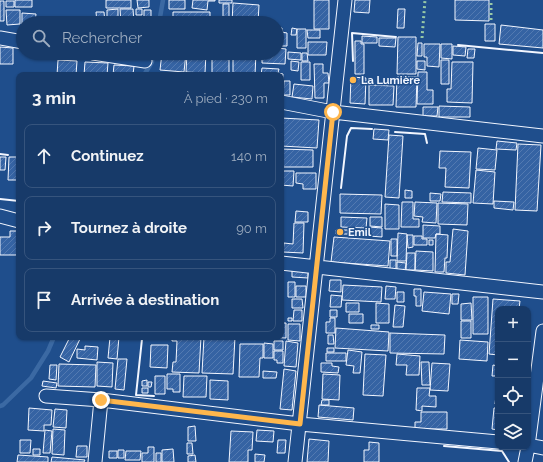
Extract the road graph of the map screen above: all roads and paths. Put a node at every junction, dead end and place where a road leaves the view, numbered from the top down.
1 (345, 0) edge
2 (0, 38) edge
3 (16, 41) edge
4 (138, 60) edge
5 (145, 61) dead end
6 (284, 103) edge
7 (333, 112) junction
8 (543, 136) edge
9 (0, 216) edge
10 (16, 220) edge
11 (284, 263) edge
12 (316, 267) junction
13 (543, 292) edge
14 (543, 331) edge
15 (46, 396) dead end
16 (101, 400) junction
17 (531, 423) edge
18 (300, 424) junction
19 (495, 442) edge
20 (531, 446) edge
21 (543, 448) edge
22 (527, 450) edge
23 (95, 462) edge
24 (295, 462) edge
25 (525, 462) edge

1 - 7 street
2 - 3 street
4 - 5 street
6 - 7 street
7 - 8 street
7 - 12 street
9 - 10 street
11 - 12 street
12 - 13 street
12 - 18 street
14 - 17 street
15 - 16 street
16 - 18 street
16 - 23 street
18 - 19 street
18 - 24 street
20 - 21 street
22 - 25 street

